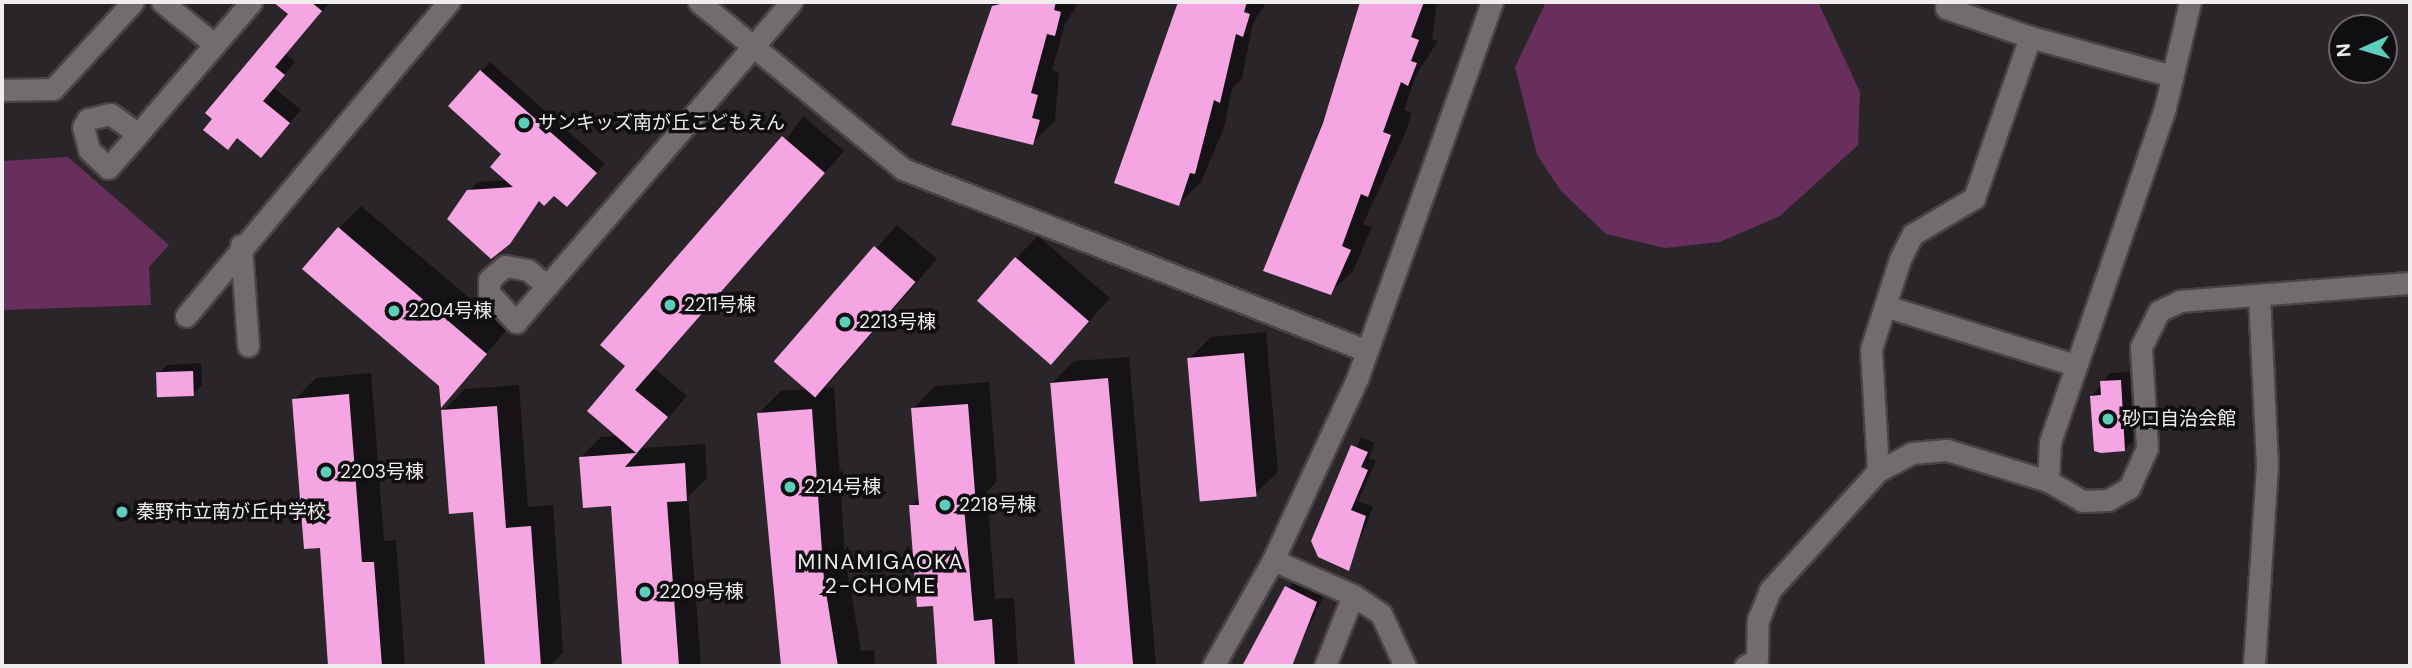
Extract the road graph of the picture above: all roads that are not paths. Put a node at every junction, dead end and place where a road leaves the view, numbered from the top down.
1 (133, 2) edge
2 (162, 2) edge
3 (251, 2) edge
4 (449, 2) edge
5 (699, 2) edge
6 (791, 2) edge
7 (1492, 2) edge
8 (1948, 2) edge
9 (2190, 2) edge
10 (2030, 37) junction
11 (214, 44) junction
12 (752, 47) junction
13 (2173, 76) junction
14 (2, 90) edge
15 (138, 134) dead end
16 (241, 245) junction
17 (2410, 283) edge
18 (547, 286) dead end
19 (2259, 295) junction
20 (1885, 306) junction
21 (186, 316) dead end
22 (248, 346) dead end
23 (1367, 351) junction
24 (2075, 365) junction
25 (1878, 471) junction
26 (2049, 481) junction
27 (1273, 559) junction
28 (1353, 595) junction
29 (1213, 666) edge
30 (1325, 666) edge
31 (1405, 666) edge
32 (1745, 666) edge
33 (2254, 666) edge

1 - 14 street
2 - 11 street
3 - 11 street
4 - 16 street
5 - 12 street
6 - 12 street
7 - 23 street
8 - 10 street
9 - 13 street
10 - 13 street
10 - 20 street
11 - 15 street
12 - 18 street
12 - 23 street
13 - 24 street
16 - 21 street
16 - 22 street
17 - 19 street
19 - 26 street
19 - 33 street
20 - 24 street
20 - 25 street
23 - 27 street
24 - 26 street
25 - 26 street
25 - 32 street
27 - 28 street
27 - 29 street
28 - 30 street
28 - 31 street

